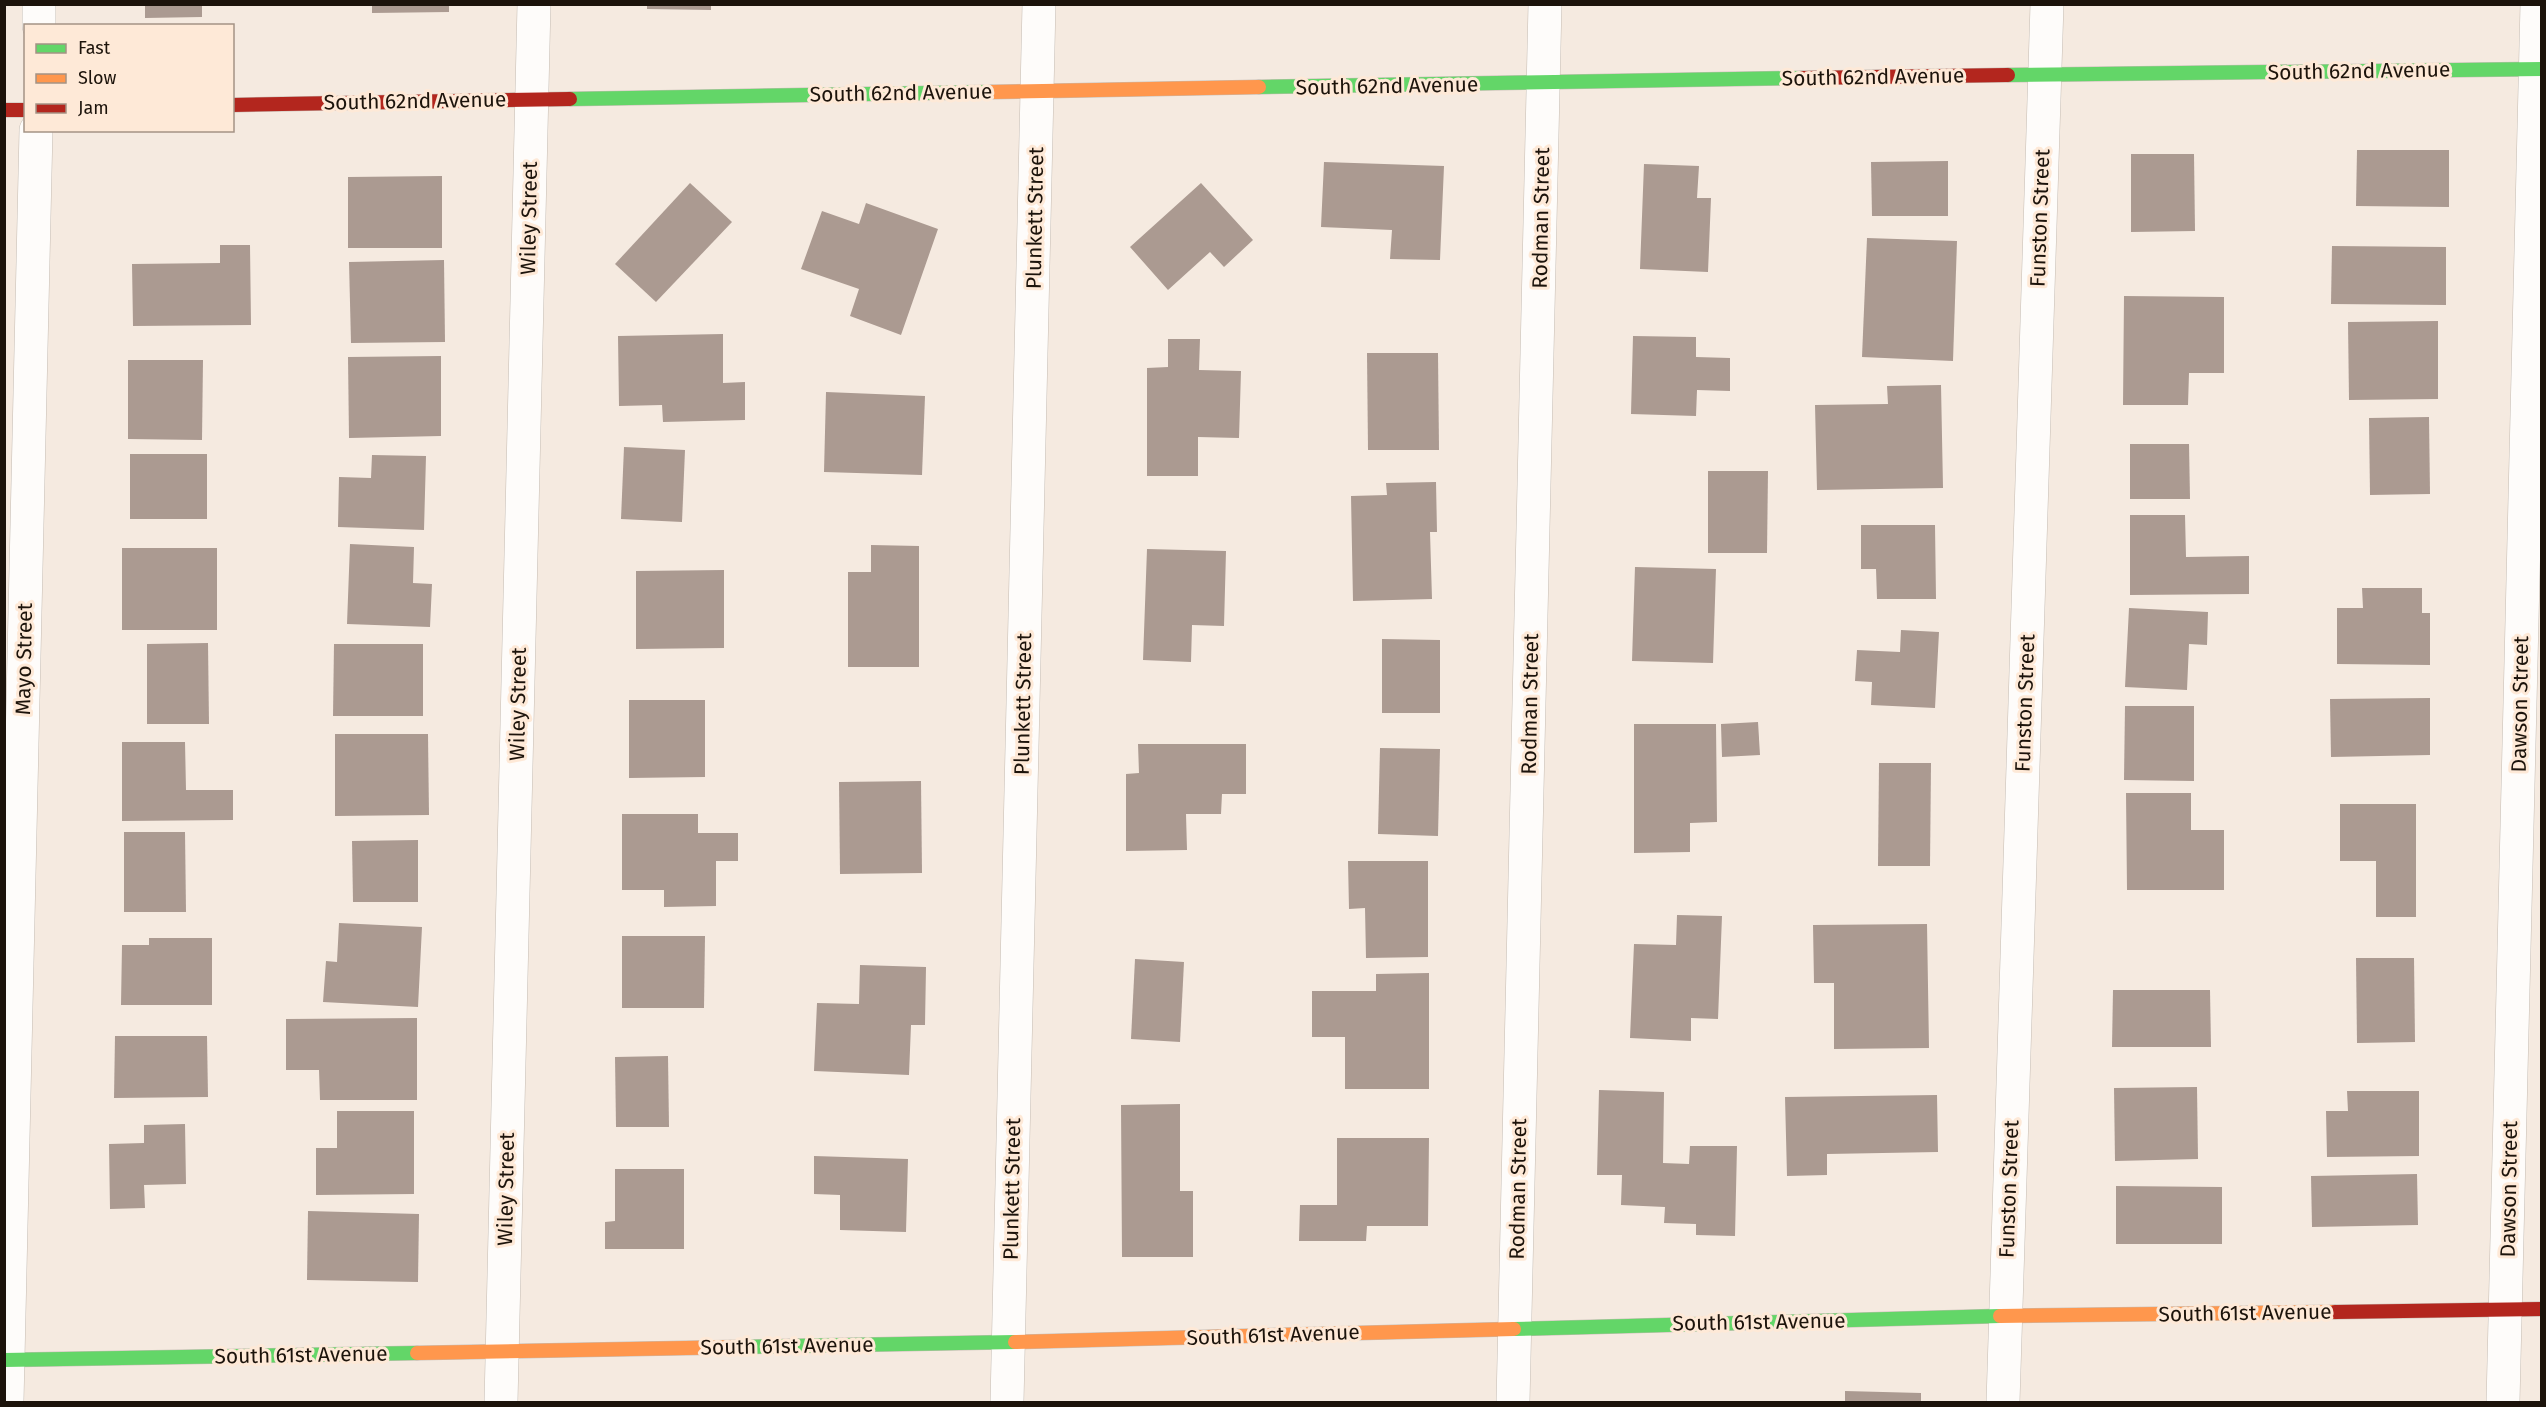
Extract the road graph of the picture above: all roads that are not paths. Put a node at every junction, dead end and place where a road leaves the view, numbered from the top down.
1 (39, 4) edge
2 (534, 4) edge
3 (1039, 4) edge
4 (1545, 4) edge
5 (2047, 4) edge
6 (2536, 4) edge
7 (39, 24) edge
8 (2538, 69) edge
9 (2045, 74) junction
10 (1544, 84) junction
11 (1038, 90) junction
12 (531, 99) junction
13 (234, 105) edge
14 (4, 110) edge
15 (24, 110) edge
16 (36, 132) edge
17 (2506, 1309) junction
18 (2541, 1309) edge
19 (2005, 1316) junction
20 (1515, 1328) junction
21 (1008, 1342) junction
22 (502, 1351) junction
23 (6, 1360) edge
24 (7, 1402) edge
25 (501, 1402) edge
26 (1007, 1402) edge
27 (1513, 1402) edge
28 (2002, 1402) edge
29 (2503, 1402) edge

1 - 7 street
2 - 12 street, Wiley Street
3 - 11 street, Plunkett Street
4 - 10 street, Rodman Street
5 - 9 street, Funston Street
6 - 8 street, Dawson Street
8 - 9 street, South 62nd Avenue
8 - 17 street, Dawson Street
9 - 10 street, South 62nd Avenue
9 - 19 street, Funston Street
10 - 11 street, South 62nd Avenue
10 - 20 street, Rodman Street
11 - 12 street, South 62nd Avenue
11 - 21 street, Plunkett Street
12 - 13 street, South 62nd Avenue
12 - 22 street, Wiley Street
14 - 15 street
16 - 23 street, Mayo Street
17 - 18 street, South 61st Avenue
17 - 19 street, South 61st Avenue
17 - 29 street, Dawson Street
19 - 20 street, South 61st Avenue
19 - 28 street, Funston Street
20 - 21 street, South 61st Avenue
20 - 27 street, Rodman Street
21 - 22 street, South 61st Avenue
21 - 26 street, Plunkett Street
22 - 23 street, South 61st Avenue
22 - 25 street, Wiley Street
23 - 24 street, Mayo Street

